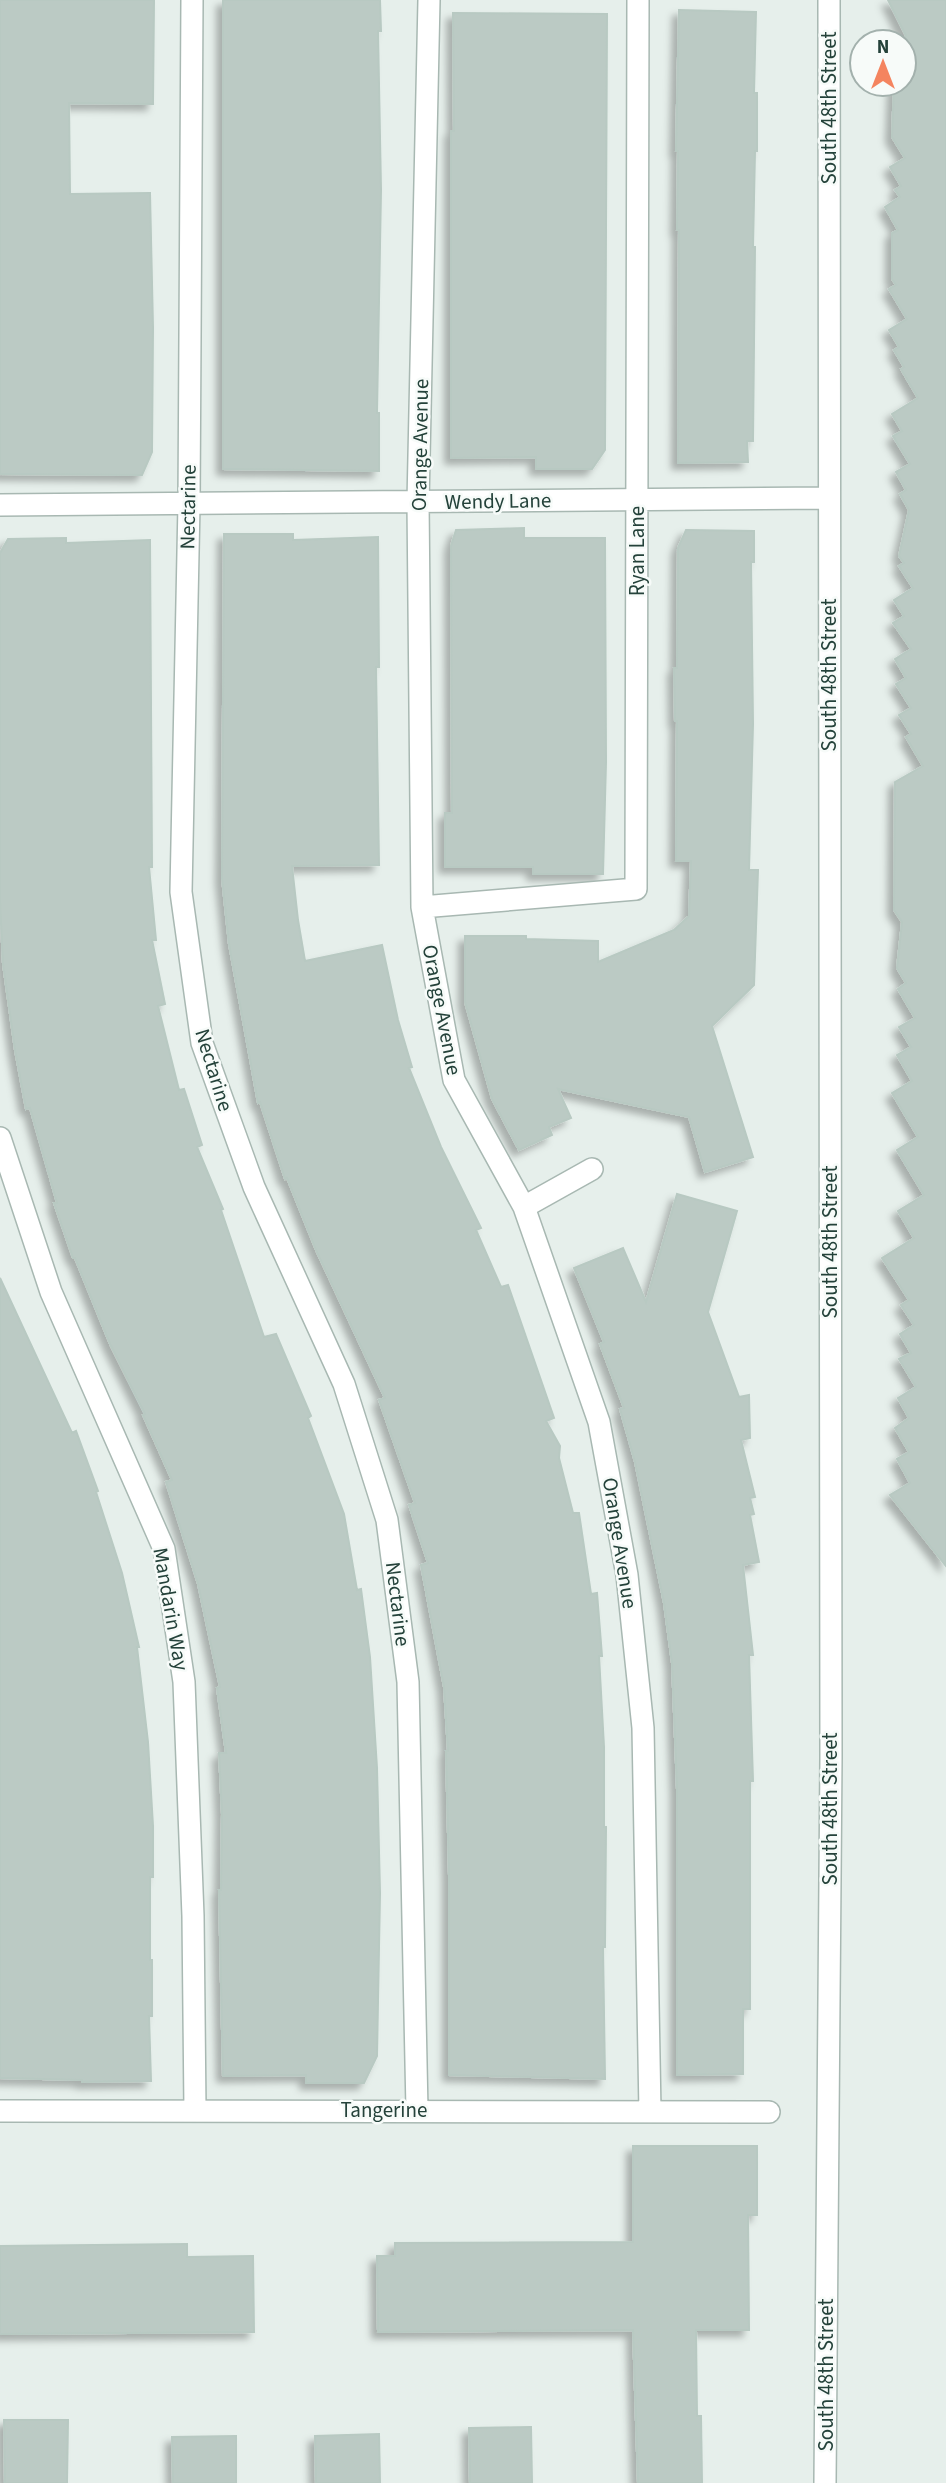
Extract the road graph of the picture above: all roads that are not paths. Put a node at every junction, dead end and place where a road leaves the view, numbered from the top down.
1 (192, 0) edge
2 (429, 0) edge
3 (639, 0) edge
4 (829, 0) edge
5 (829, 498) junction
6 (637, 500) junction
7 (418, 502) junction
8 (188, 504) junction
9 (0, 505) edge
10 (422, 907) junction
11 (0, 1138) edge
12 (592, 1169) dead end
13 (524, 1207) junction
14 (195, 2110) junction
15 (417, 2110) junction
16 (0, 2111) edge
17 (650, 2112) junction
18 (769, 2112) dead end
19 (825, 2483) edge

1 - 8 street, Nectarine
2 - 7 street, Orange Avenue
3 - 6 street, Ryan Lane
4 - 5 street, South 48th Street
5 - 6 street, Wendy Lane
5 - 19 street, South 48th Street
6 - 7 street, Wendy Lane
6 - 10 street, Ryan Lane
7 - 8 street, Wendy Lane
7 - 10 street, Orange Avenue
8 - 9 street, Wendy Lane
8 - 15 street, Nectarine
10 - 13 street, Orange Avenue
11 - 14 street, Mandarin Way
12 - 13 street
13 - 17 street, Orange Avenue
14 - 15 street, Tangerine
14 - 16 street, Tangerine
15 - 17 street, Tangerine
17 - 18 street, Tangerine

